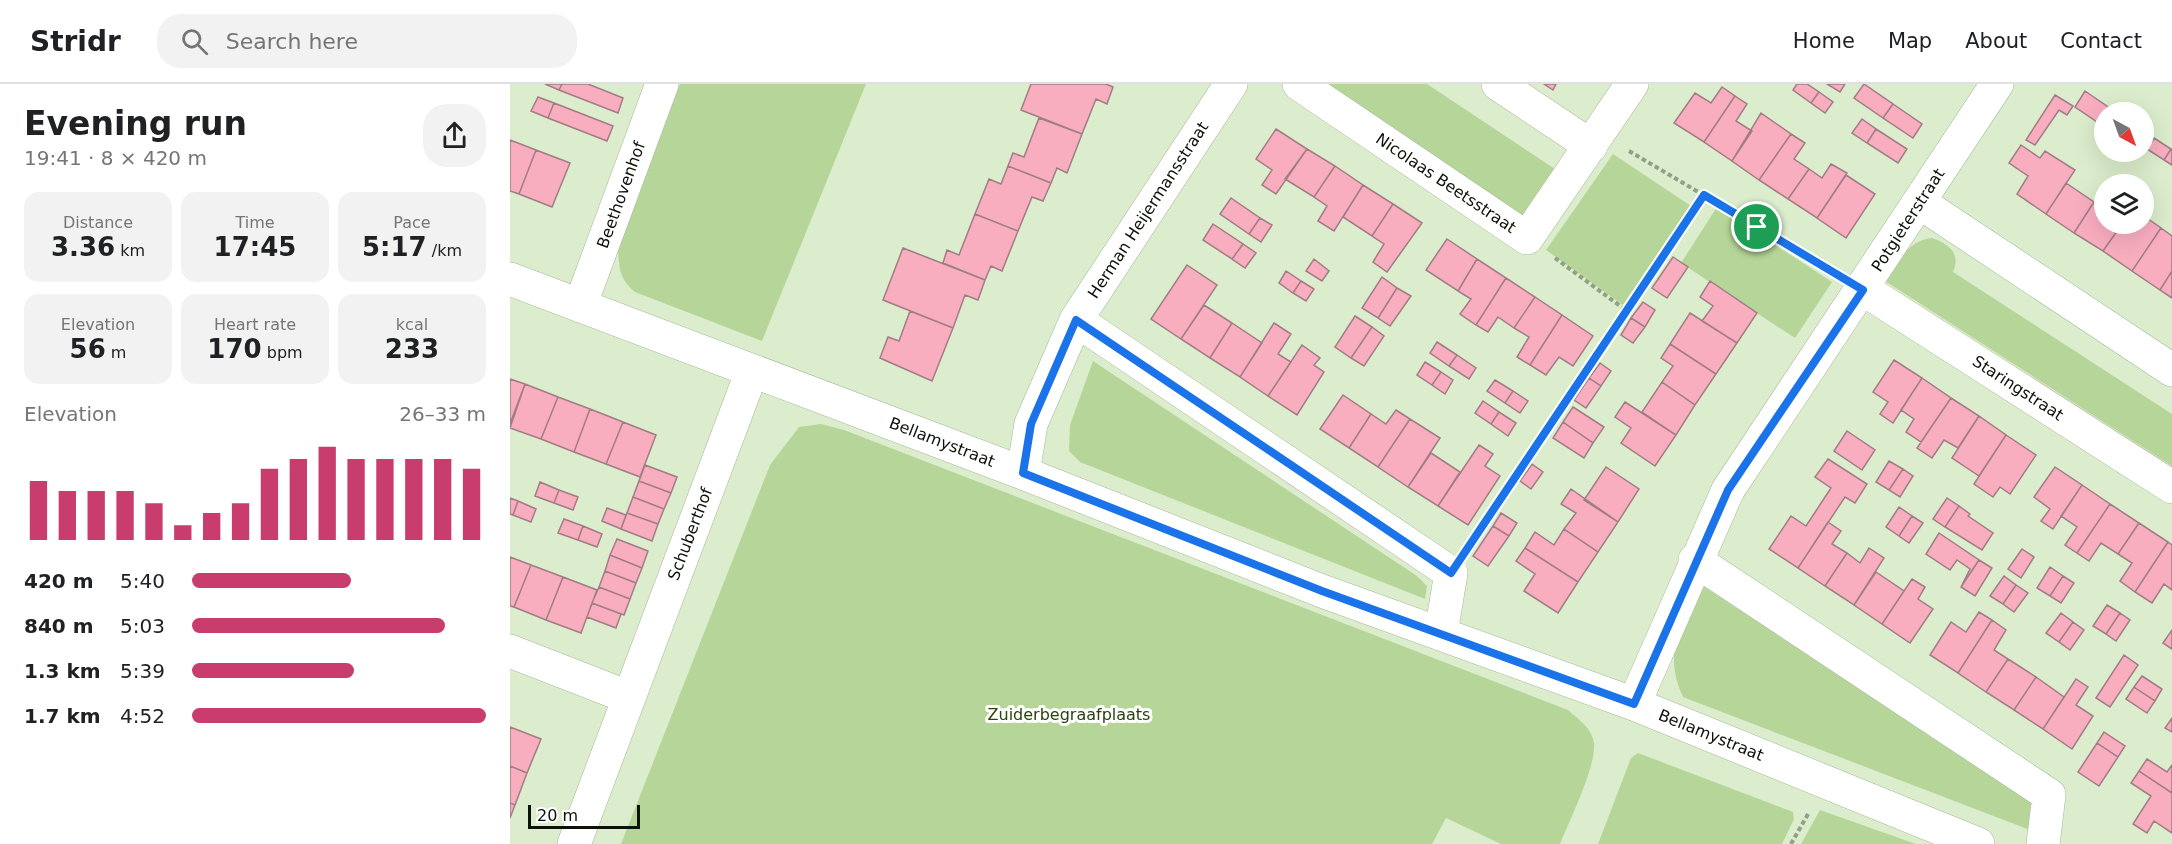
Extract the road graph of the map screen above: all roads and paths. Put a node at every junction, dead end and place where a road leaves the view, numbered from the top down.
1 (662, 84) edge
2 (1231, 84) edge
3 (1299, 84) edge
4 (1498, 84) edge
5 (1632, 84) edge
6 (1997, 84) edge
7 (1594, 140) junction
8 (1704, 195) junction
9 (1919, 202) junction
10 (1527, 238) junction
11 (510, 279) edge
12 (1863, 290) junction
13 (580, 306) junction
14 (1627, 311) junction
15 (1076, 320) junction
16 (2172, 370) edge
17 (752, 371) junction
18 (1023, 473) junction
19 (2172, 487) edge
20 (1695, 560) junction
21 (1451, 573) junction
22 (1441, 633) junction
23 (510, 651) edge
24 (628, 697) junction
25 (1634, 704) junction
26 (573, 844) edge
27 (1978, 844) edge
28 (2043, 844) edge

1 - 13 street, Beethovenhof
2 - 15 street, Herman Heijermansstraat
3 - 10 street, Nicolaas Beetsstraat
4 - 7 street
5 - 7 street, Nicolaas Beetsstraat
6 - 9 street, Potgieterstraat
7 - 8 path
7 - 10 street, Nicolaas Beetsstraat
8 - 12 path
8 - 14 path
9 - 12 street, Potgieterstraat
9 - 16 street
10 - 14 path
11 - 13 street, Bellamystraat
12 - 19 street, Staringstraat
12 - 20 street, Potgieterstraat
13 - 17 street, Bellamystraat
14 - 21 path
15 - 18 street, Herman Heijermansstraat
15 - 21 street
17 - 18 street, Bellamystraat
17 - 24 street, Schuberthof
18 - 22 street, Bellamystraat
20 - 25 street, Potgieterstraat
20 - 28 street
21 - 22 street
22 - 25 street, Bellamystraat
23 - 24 street
24 - 26 street, Schuberthof
25 - 27 street, Bellamystraat

